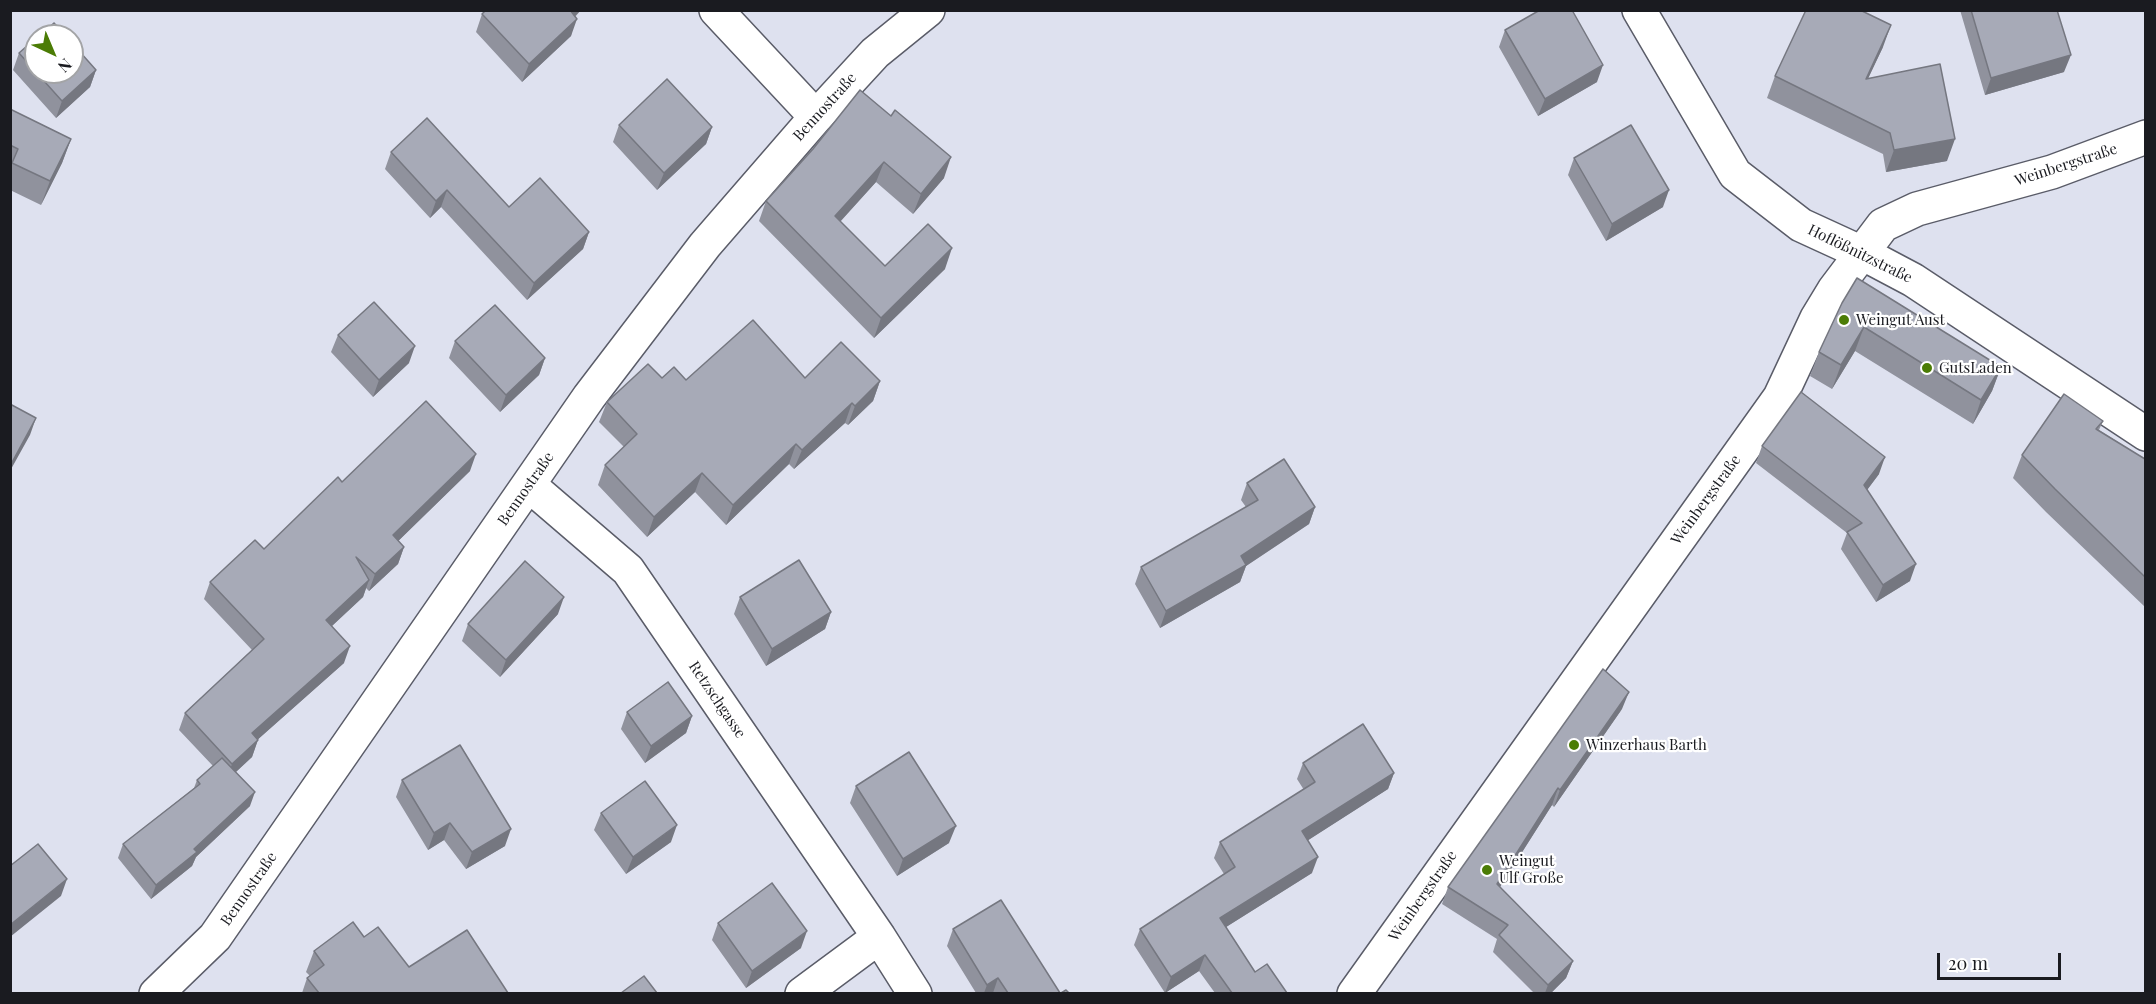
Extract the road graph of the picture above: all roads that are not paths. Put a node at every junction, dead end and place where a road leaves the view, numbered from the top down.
1 (716, 10) edge
2 (928, 10) edge
3 (1640, 10) edge
4 (816, 117) junction
5 (2145, 137) edge
6 (1862, 253) junction
7 (2145, 434) edge
8 (529, 485) junction
9 (879, 937) junction
10 (156, 993) edge
11 (802, 993) edge
12 (915, 993) edge
13 (1354, 993) edge

1 - 4 street
2 - 4 street, Bennostraße
3 - 6 street, Hoflößnitzstraße
4 - 8 street, Bennostraße
5 - 6 street, Weinbergstraße
6 - 7 street, Hoflößnitzstraße
6 - 13 street, Weinbergstraße
8 - 9 street, Retzschgasse
8 - 10 street, Bennostraße
9 - 11 street
9 - 12 street, Retzschgasse

